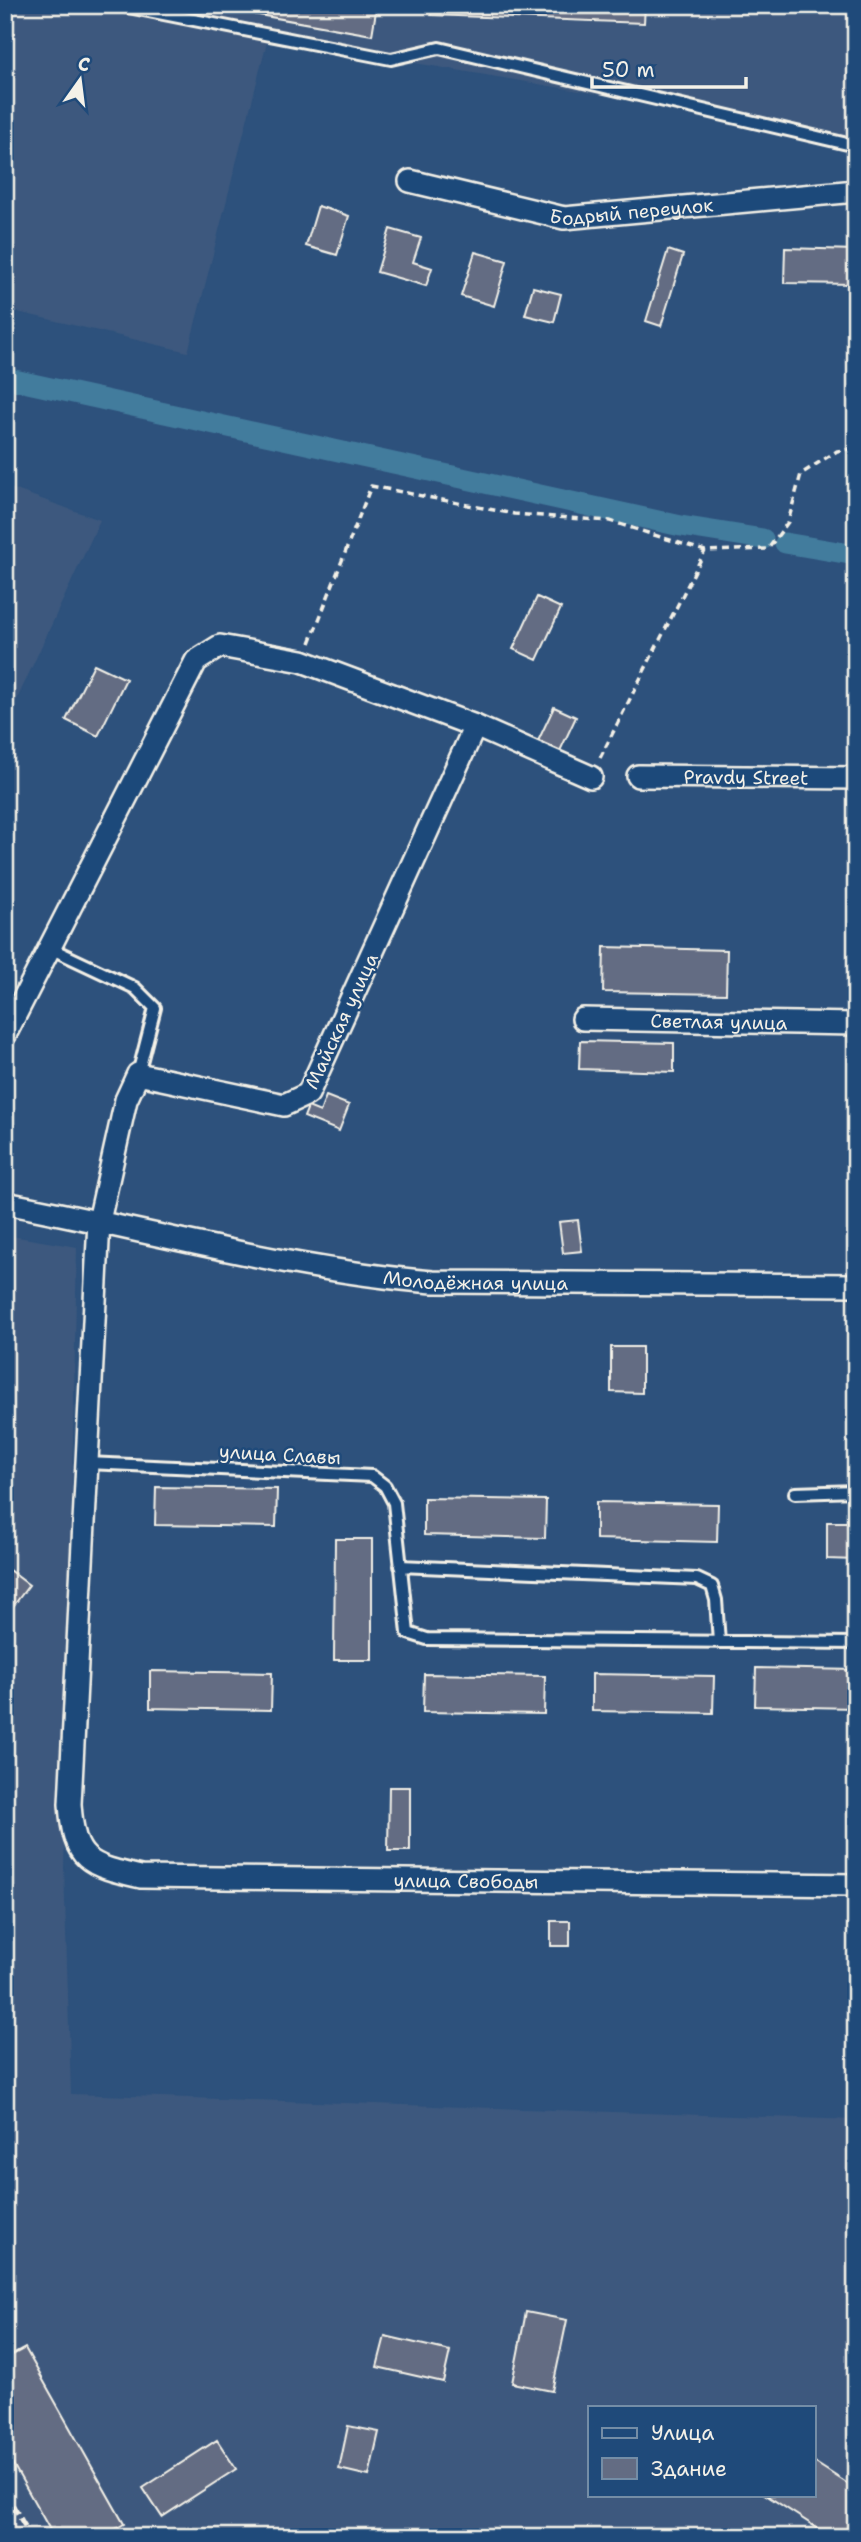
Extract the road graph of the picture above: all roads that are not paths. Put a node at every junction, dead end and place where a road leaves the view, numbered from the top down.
1 (118, 5) edge
2 (856, 146) edge
3 (410, 181) dead end
4 (856, 191) edge
5 (475, 726) junction
6 (638, 776) dead end
7 (591, 777) road end
8 (856, 778) edge
9 (50, 948) junction
10 (583, 1019) dead end
11 (856, 1024) edge
12 (5, 1035) edge
13 (138, 1074) junction
14 (5, 1203) edge
15 (99, 1221) junction
16 (856, 1285) edge
17 (87, 1463) junction
18 (856, 1492) edge
19 (795, 1493) dead end
20 (400, 1566) junction
21 (719, 1642) junction
22 (856, 1643) edge
23 (856, 1885) edge

1 - 2 lane
3 - 4 street, Бодрый переулок
5 - 7 street
5 - 9 street
5 - 13 street, Майская улица
6 - 8 street, Pravdy Street
9 - 12 street
9 - 13 lane
10 - 11 street, Светлая улица
13 - 15 street
14 - 15 street, Молодёжная улица
15 - 16 street, Молодёжная улица
15 - 17 street
17 - 20 lane, улица Славы
17 - 23 street, улица Свободы
18 - 19 lane
20 - 21 lane
20 - 21 lane, улица Славы
21 - 22 lane, улица Славы

